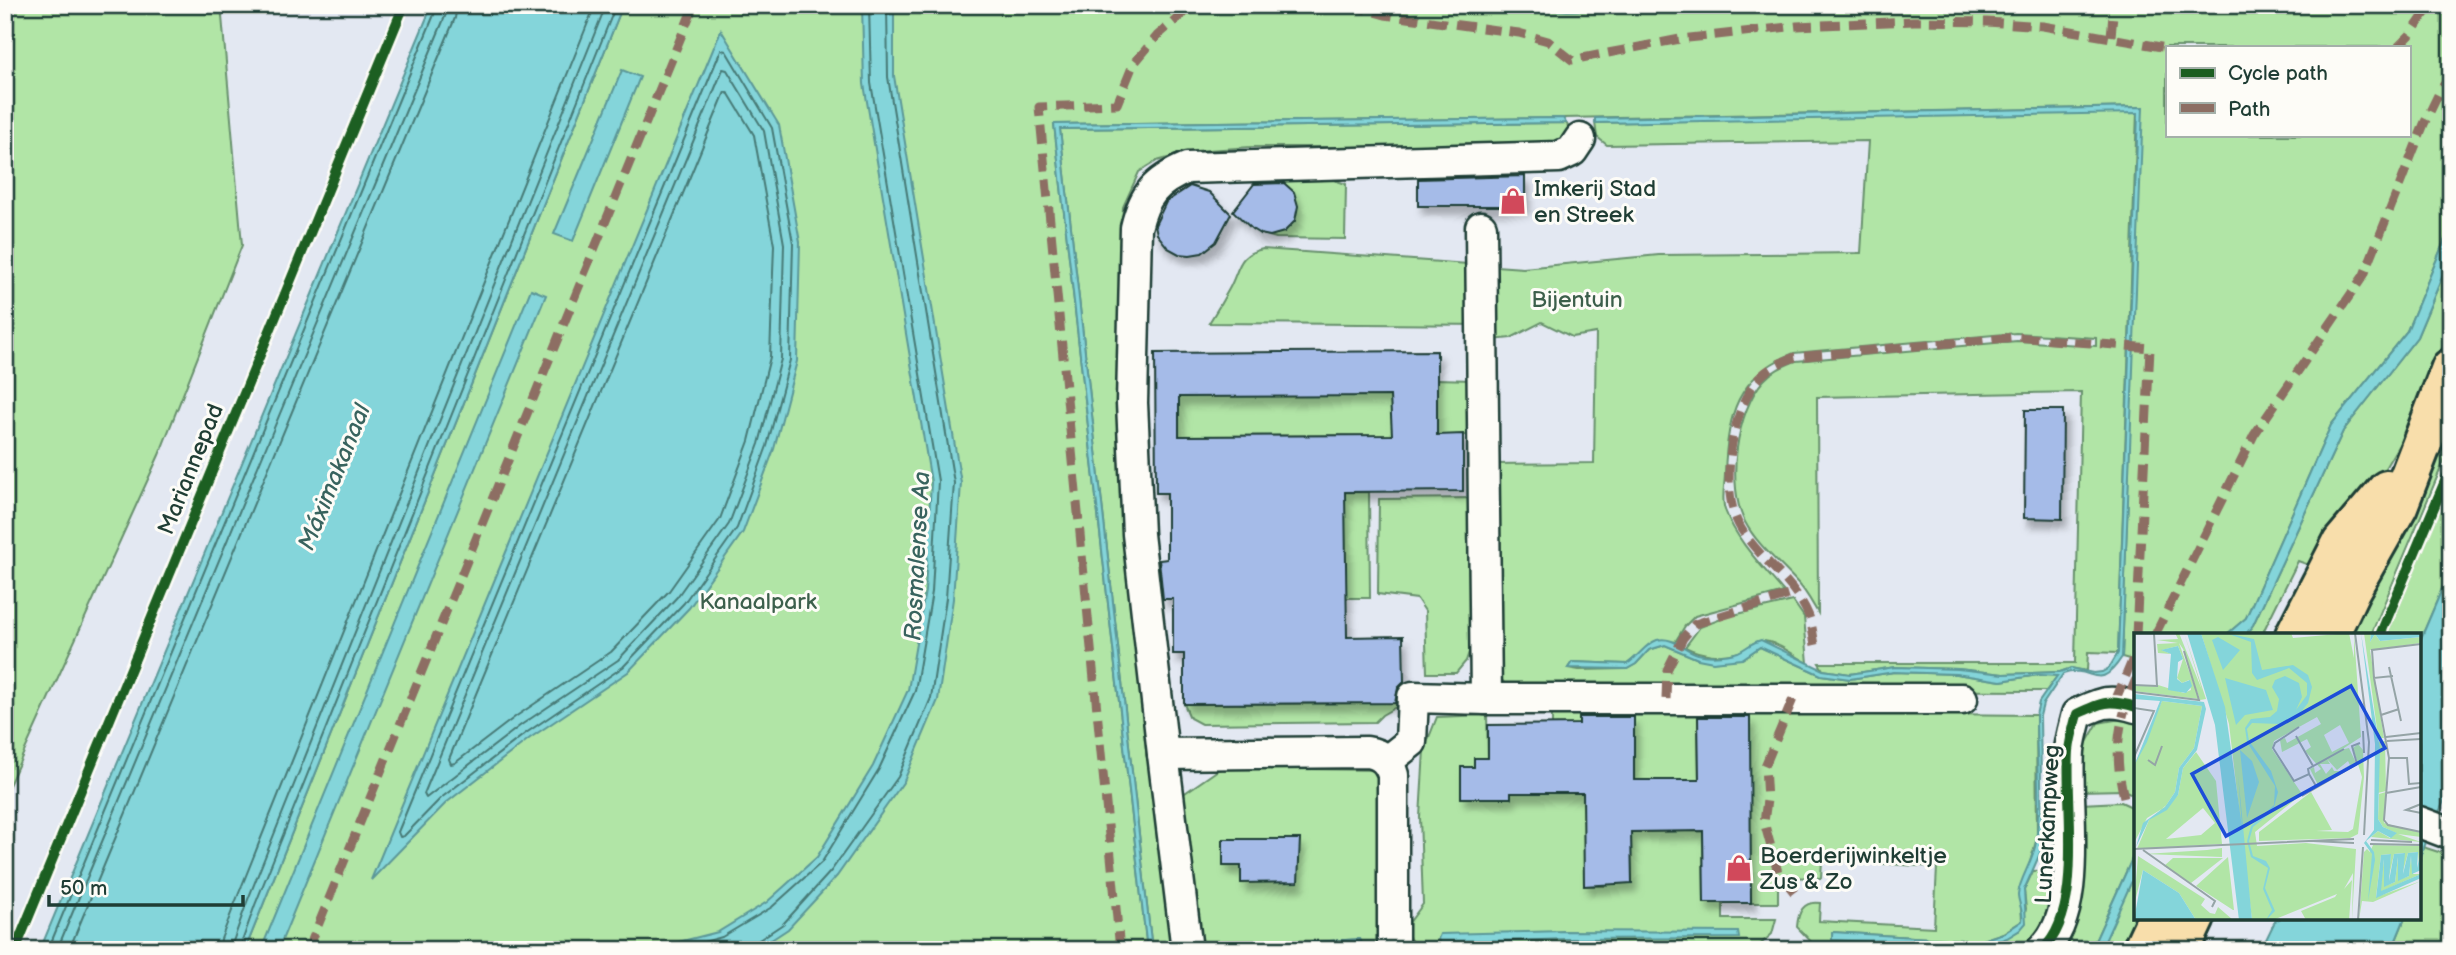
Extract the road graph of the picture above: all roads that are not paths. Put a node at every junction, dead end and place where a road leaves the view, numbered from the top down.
1 (1580, 139) dead end
2 (1481, 227) dead end
3 (2451, 368) edge
4 (2424, 437) junction
5 (2296, 633) edge
6 (2330, 633) edge
7 (1486, 699) junction
8 (1962, 699) dead end
9 (2134, 706) edge
10 (1163, 754) junction
11 (1387, 761) junction
12 (2421, 823) edge
13 (2451, 834) edge
14 (2156, 920) edge
15 (2194, 920) edge
16 (1186, 950) edge
17 (1393, 950) edge
18 (2042, 950) edge
19 (2142, 950) edge
20 (2180, 950) edge

1 - 10 street
2 - 7 street
3 - 4 main road
4 - 5 main road
4 - 6 main road
7 - 8 street
7 - 11 street
9 - 18 street, Lunerkampweg
10 - 11 street
10 - 16 street
11 - 17 street
12 - 13 street
14 - 19 main road
15 - 20 main road

